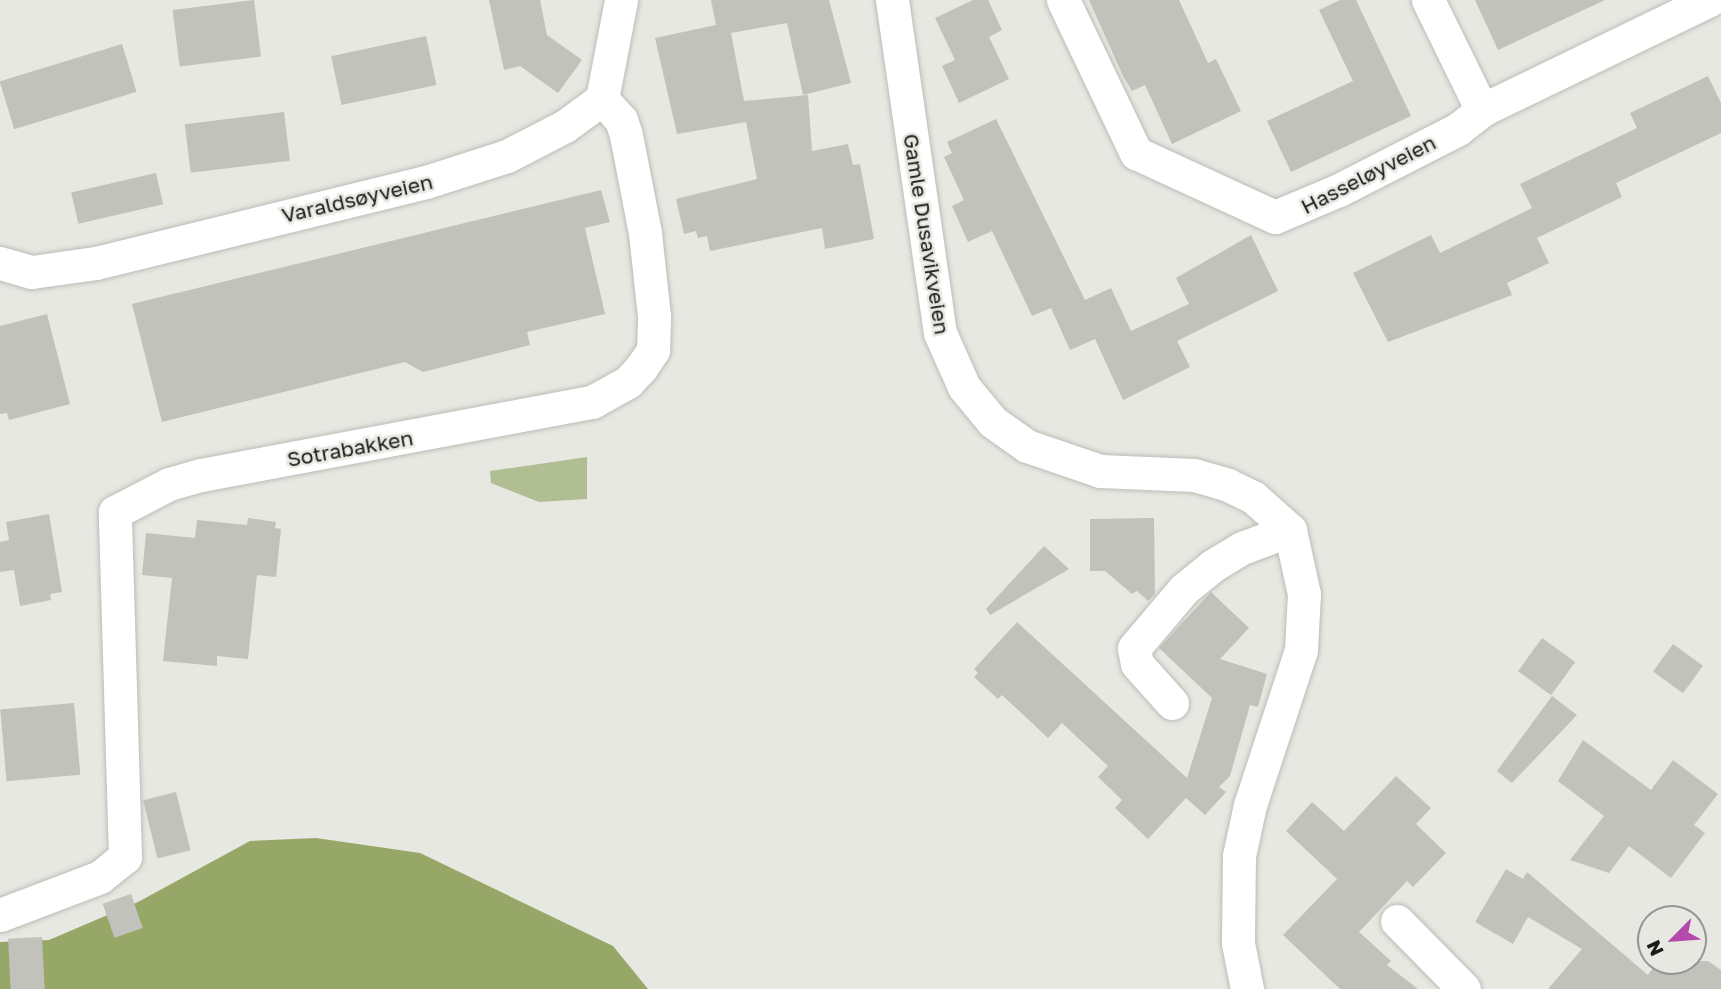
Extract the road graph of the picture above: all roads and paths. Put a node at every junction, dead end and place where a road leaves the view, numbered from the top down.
1 (621, 0) edge
2 (892, 0) edge
3 (1063, 0) edge
4 (1428, 0) edge
5 (1710, 0) edge
6 (602, 99) junction
7 (1482, 110) junction
8 (5, 272) edge
9 (1290, 530) junction
10 (1172, 703) dead end
11 (0, 915) edge
12 (1397, 921) dead end
13 (1247, 989) edge
14 (1464, 989) edge

1 - 6 street
2 - 9 street, Gamle Dusavikveien
3 - 7 street, Hasseløyveien
4 - 7 street
5 - 7 street, Hasseløyveien
6 - 8 street, Varaldsøyveien
6 - 11 street, Sotrabakken
9 - 10 street
9 - 13 street
12 - 14 street

